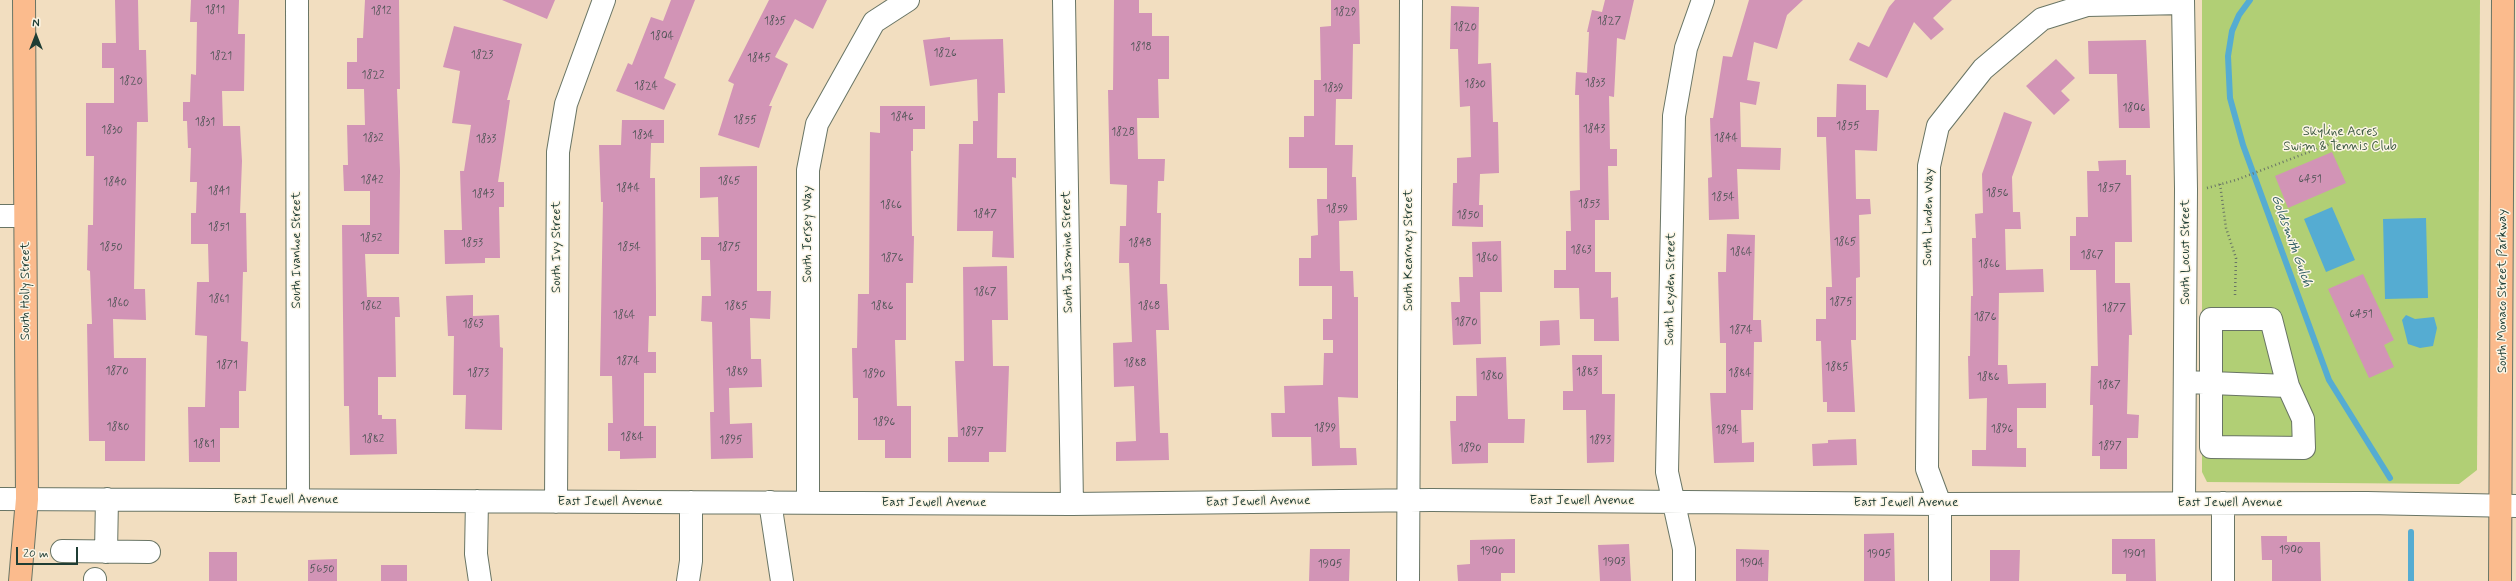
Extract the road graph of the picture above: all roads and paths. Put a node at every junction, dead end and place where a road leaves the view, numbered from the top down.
1 (24, 0) edge
2 (297, 0) edge
3 (604, 0) edge
4 (908, 0) edge
5 (1064, 0) edge
6 (1411, 0) edge
7 (1703, 0) edge
8 (2503, 0) edge
9 (2183, 2) edge
10 (2335, 142) dead end
11 (0, 216) edge
12 (25, 216) junction
13 (2510, 221) edge
14 (2235, 295) dead end
15 (2185, 382) junction
16 (2211, 383) junction
17 (2288, 386) junction
18 (0, 499) edge
19 (27, 499) junction
20 (107, 499) junction
21 (298, 500) junction
22 (1408, 500) junction
23 (477, 501) junction
24 (556, 502) junction
25 (691, 502) junction
26 (770, 502) junction
27 (808, 502) junction
28 (1674, 502) junction
29 (2184, 503) junction
30 (2223, 503) junction
31 (1072, 504) junction
32 (1940, 504) junction
33 (2509, 506) edge
34 (62, 551) dead end
35 (106, 552) junction
36 (148, 552) dead end
37 (20, 581) edge
38 (480, 581) edge
39 (688, 581) edge
40 (782, 581) edge
41 (1408, 581) edge
42 (1684, 581) edge
43 (1940, 581) edge
44 (2223, 581) edge
45 (2500, 581) edge

1 - 12 main road, South Holly Street
2 - 21 street, South Ivanhoe Street
3 - 24 street, South Ivy Street
4 - 27 street, South Jersey Way
5 - 31 street, South Jasmine Street
6 - 22 street, South Kearney Street
7 - 28 street, South Leyden Street
8 - 13 main road, South Monaco Street Parkway
9 - 15 street, South Locust Street
9 - 32 street, South Linden Way
10 - 14 path
11 - 12 street
12 - 19 main road, South Holly Street
13 - 33 main road, South Monaco Street Parkway
15 - 16 street
15 - 29 street, South Locust Street
16 - 17 street
16 - 17 street
16 - 17 street
18 - 19 street, East Jewell Avenue
19 - 20 street, East Jewell Avenue
19 - 37 main road, South Holly Street
20 - 21 street, East Jewell Avenue
20 - 35 street
21 - 23 street, East Jewell Avenue
22 - 28 street, East Jewell Avenue
22 - 31 street, East Jewell Avenue
22 - 41 street, South Kearney Street
23 - 24 street, East Jewell Avenue
23 - 38 street
24 - 25 street, East Jewell Avenue
25 - 26 street, East Jewell Avenue
25 - 39 street
26 - 27 street, East Jewell Avenue
26 - 40 street
27 - 31 street, East Jewell Avenue
28 - 32 street, East Jewell Avenue
28 - 42 street, South Leyden Street
29 - 30 street, East Jewell Avenue
29 - 32 street, East Jewell Avenue
30 - 33 street, East Jewell Avenue
30 - 44 street
32 - 43 street, South Linden Way
33 - 45 main road, South Monaco Street Parkway
34 - 35 street
35 - 36 street

